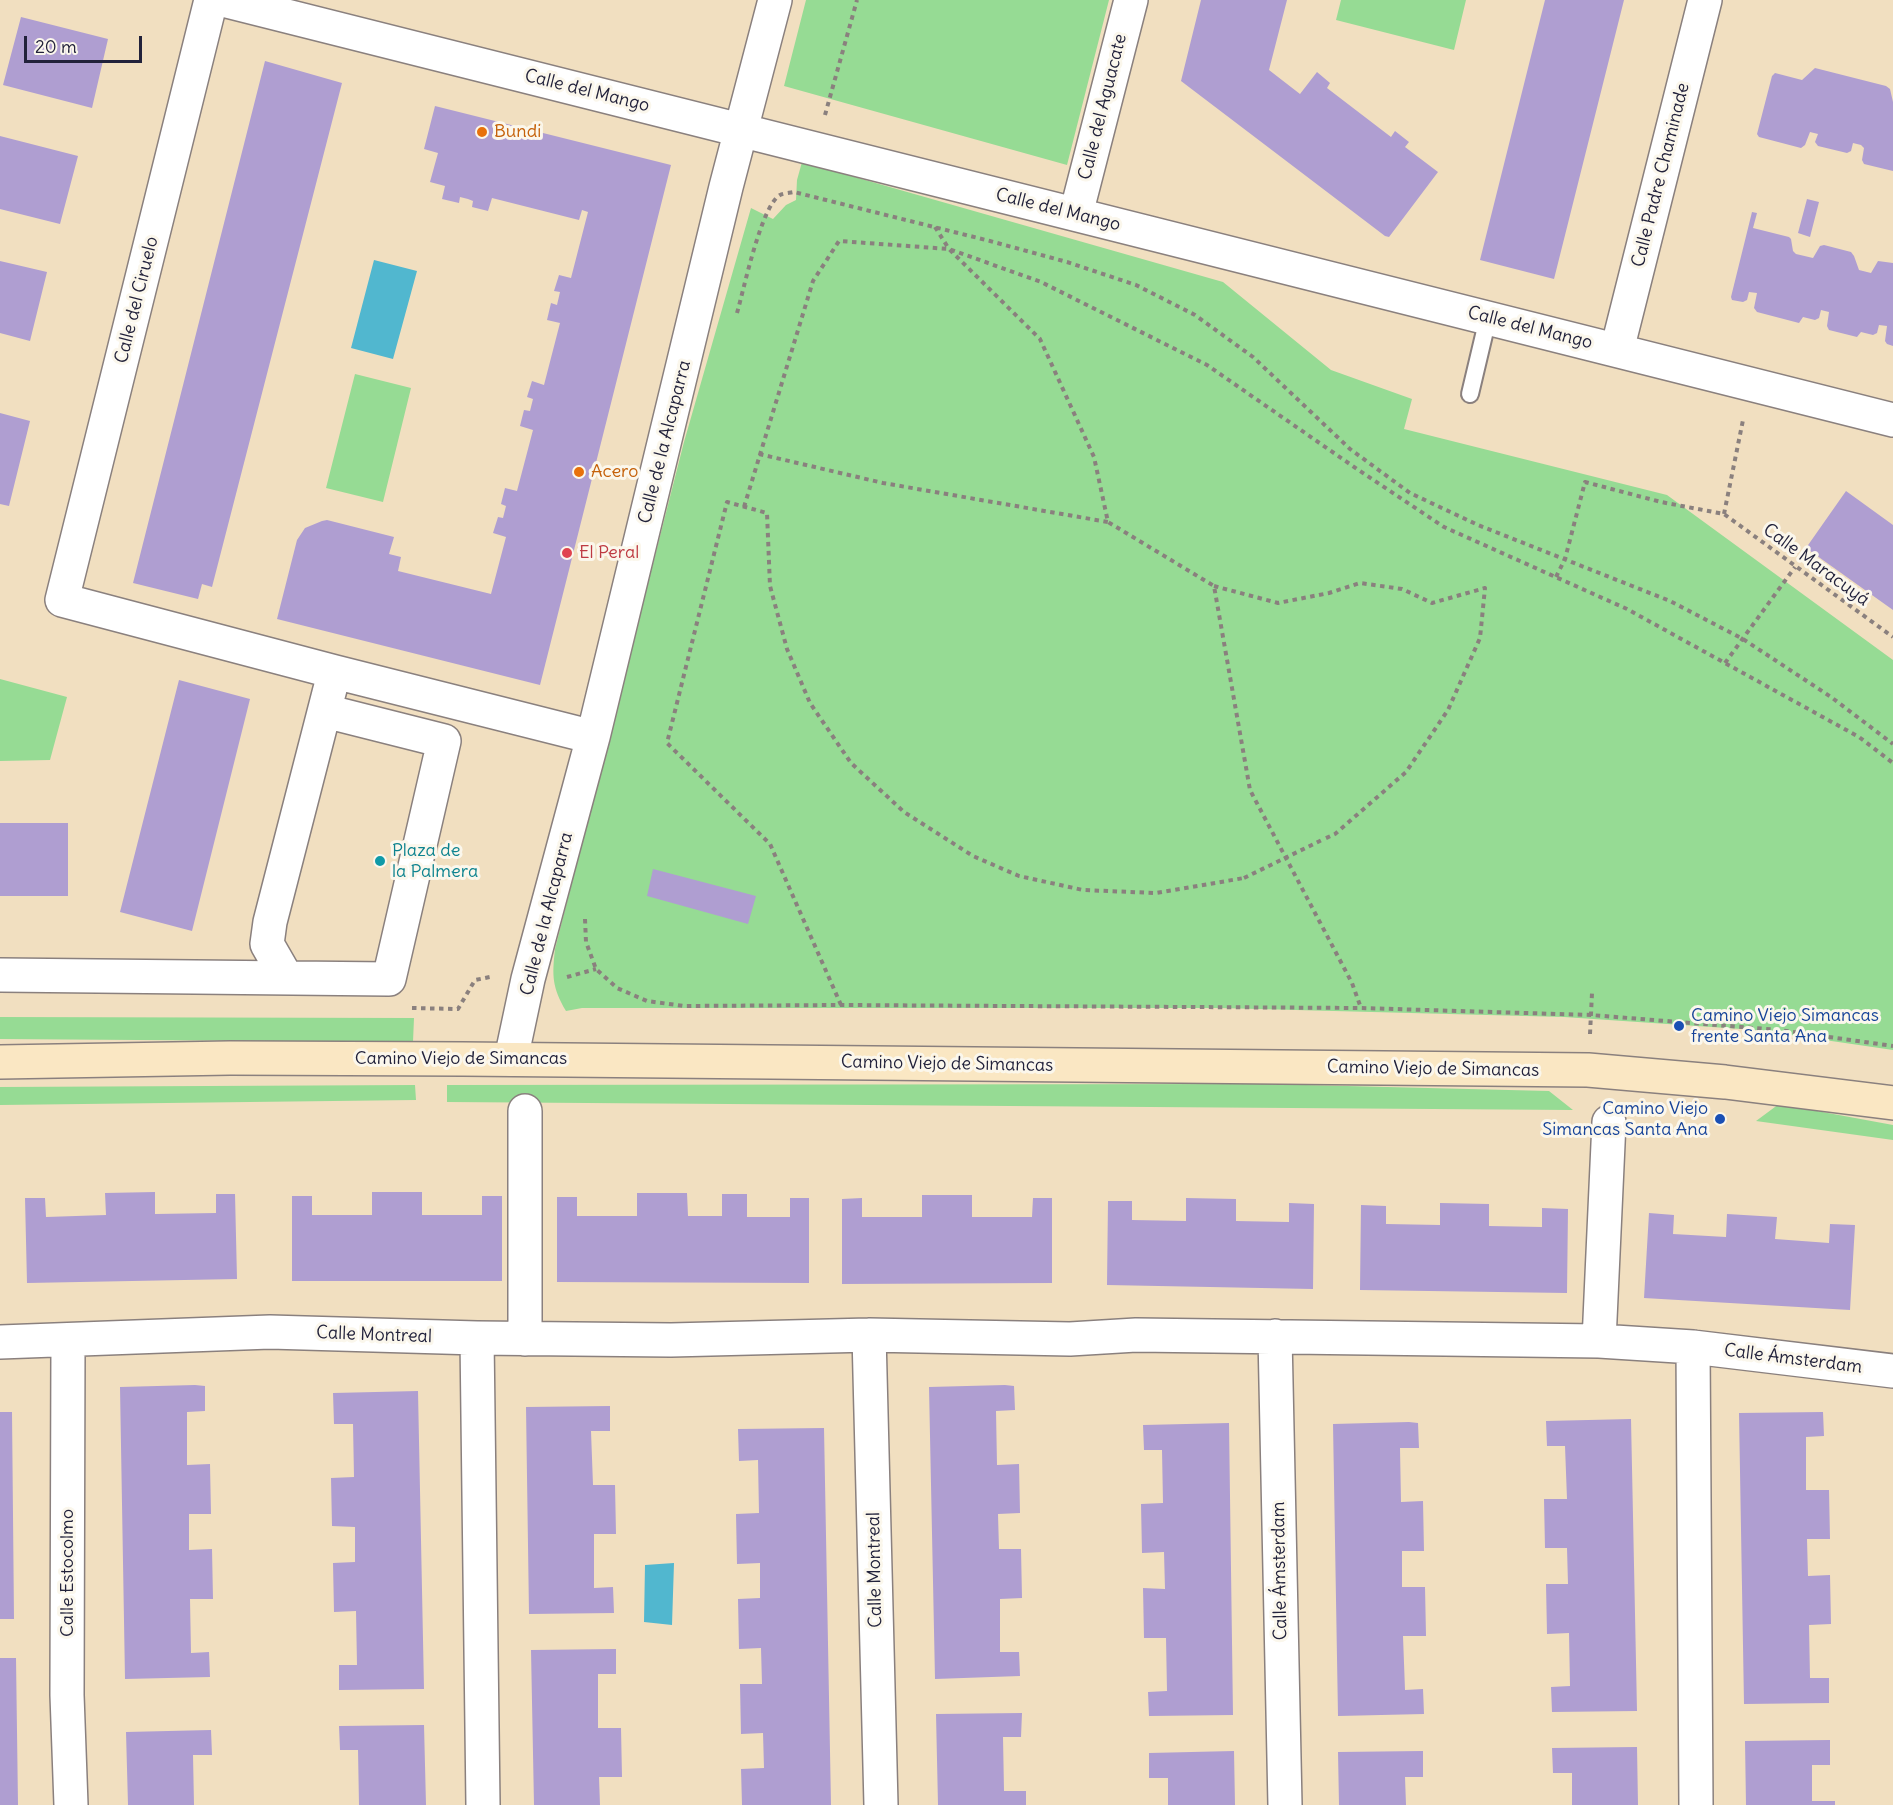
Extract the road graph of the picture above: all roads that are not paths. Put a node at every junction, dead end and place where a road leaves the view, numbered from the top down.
1 (211, 0) edge
2 (223, 0) edge
3 (775, 0) edge
4 (1131, 0) edge
5 (1706, 0) edge
6 (741, 129) junction
7 (1076, 214) junction
8 (1488, 318) junction
9 (1617, 350) junction
10 (1470, 394) dead end
11 (1893, 420) edge
12 (335, 672) junction
13 (325, 711) junction
14 (593, 737) junction
15 (0, 975) edge
16 (286, 977) junction
17 (511, 1059) junction
18 (0, 1062) edge
19 (1893, 1103) edge
20 (525, 1111) dead end
21 (1609, 1122) dead end
22 (870, 1335) junction
23 (1275, 1336) junction
24 (477, 1338) junction
25 (1056, 1338) joint
26 (525, 1339) junction
27 (68, 1341) junction
28 (1599, 1341) junction
29 (0, 1342) edge
30 (1693, 1347) junction
31 (1893, 1371) edge
32 (71, 1805) edge
33 (483, 1805) edge
34 (881, 1805) edge
35 (1286, 1805) edge
36 (1696, 1805) edge

1 - 12 street, Calle del Ciruelo
2 - 6 street, Calle del Mango
3 - 6 street, Calle de la Alcaparra
4 - 7 street, Calle del Aguacate
5 - 9 street, Calle Padre Chaminade
6 - 7 street, Calle del Mango
6 - 14 street, Calle de la Alcaparra
7 - 8 street, Calle del Mango
8 - 9 street, Calle del Mango
8 - 10 lane
9 - 11 street, Calle del Mango
12 - 13 street
12 - 14 street
13 - 16 street
13 - 16 street
14 - 17 street, Calle de la Alcaparra
15 - 16 street
17 - 18 main road, Camino Viejo de Simancas
17 - 19 main road, Camino Viejo de Simancas
20 - 26 street
21 - 28 street
22 - 25 street, Calle Montreal
22 - 26 street, Calle Montreal
22 - 34 street, Calle Montreal
23 - 25 street, Calle Ámsterdam
23 - 28 street, Calle Ámsterdam
23 - 35 street, Calle Ámsterdam
24 - 26 street, Calle Montreal
24 - 27 street, Calle Montreal
24 - 33 street
27 - 29 street
27 - 32 street, Calle Estocolmo
28 - 30 street, Calle Ámsterdam
30 - 31 street, Calle Ámsterdam
30 - 36 street

